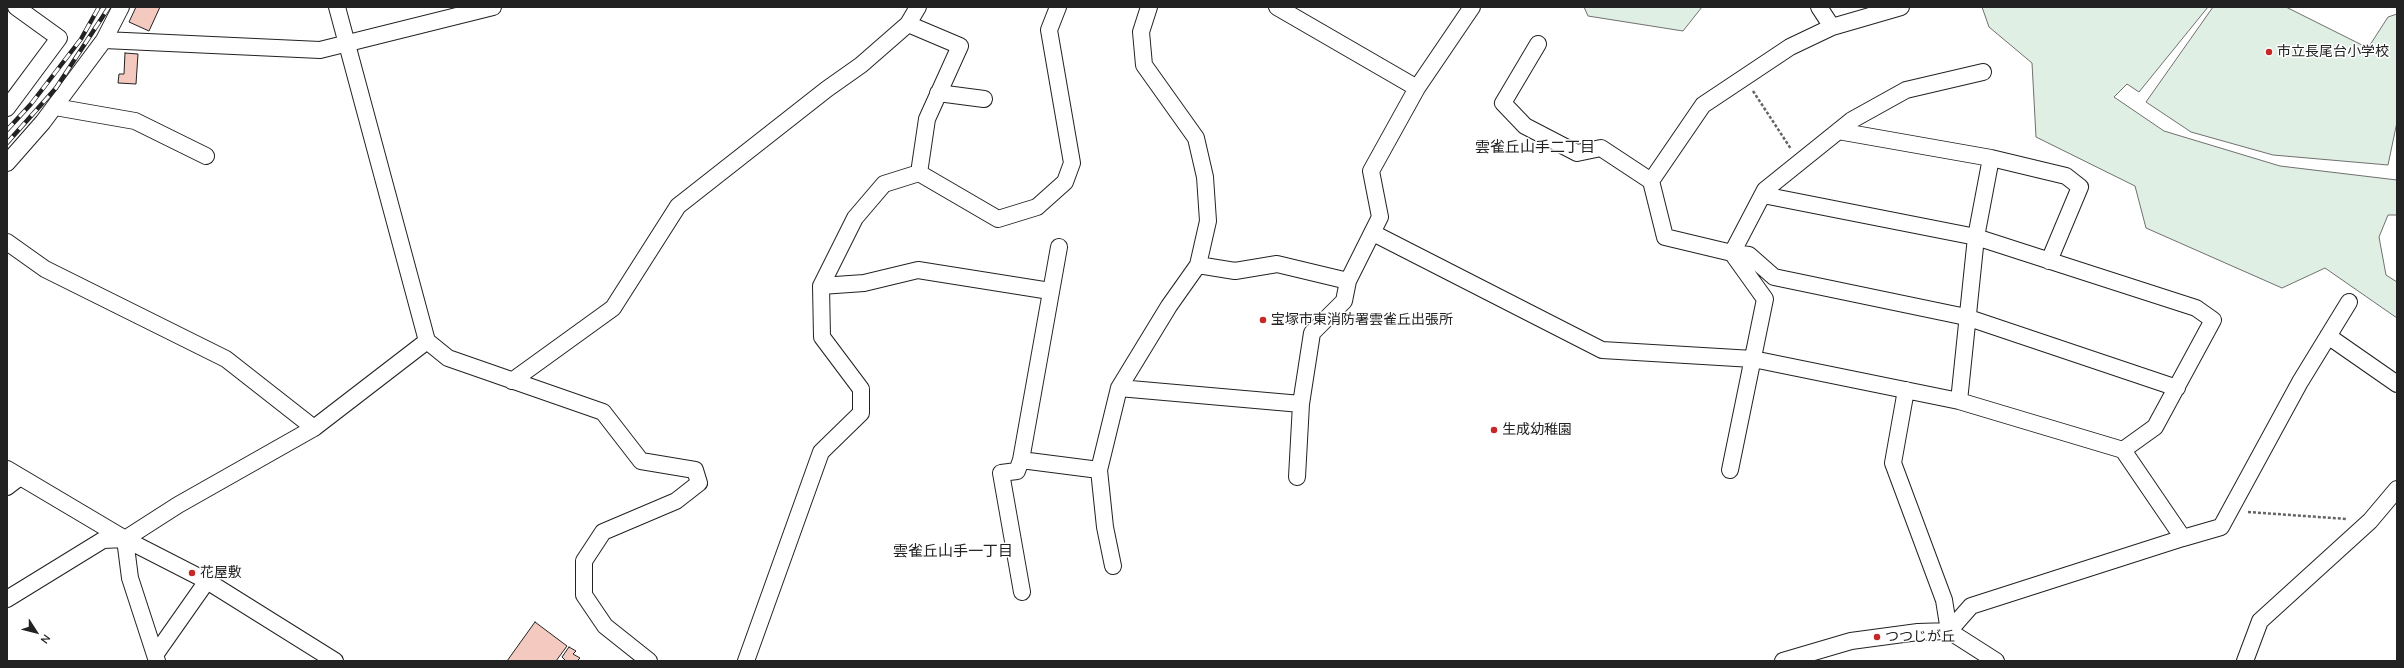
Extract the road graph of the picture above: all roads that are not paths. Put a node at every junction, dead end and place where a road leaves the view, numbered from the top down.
1 (16, 7) edge
2 (121, 7) edge
3 (337, 7) edge
4 (493, 7) edge
5 (918, 7) edge
6 (1058, 7) edge
7 (1149, 7) edge
8 (1277, 7) edge
9 (1471, 7) edge
10 (1819, 7) edge
11 (1901, 7) edge
12 (908, 24) junction
13 (1832, 27) junction
14 (104, 40) junction
15 (348, 42) junction
16 (1538, 44) dead end
17 (1983, 72) dead end
18 (1417, 88) junction
19 (938, 93) junction
20 (984, 99) dead end
21 (55, 107) junction
22 (7, 108) edge
23 (1838, 131) junction
24 (206, 156) dead end
25 (1991, 158) junction
26 (7, 163) edge
27 (919, 173) junction
28 (1650, 181) junction
29 (1763, 195) junction
30 (1373, 233) junction
31 (1976, 237) junction
32 (7, 242) edge
33 (1059, 246) dead end
34 (1732, 253) junction
35 (2050, 261) junction
36 (1198, 265) junction
37 (1348, 281) junction
38 (821, 286) junction
39 (1050, 291) junction
40 (2349, 302) dead end
41 (1966, 317) junction
42 (2328, 336) junction
43 (427, 341) junction
44 (1753, 359) junction
45 (512, 381) junction
46 (2397, 384) edge
47 (1119, 388) junction
48 (2177, 388) junction
49 (1906, 390) junction
50 (1959, 401) junction
51 (1301, 404) junction
52 (314, 428) junction
53 (2123, 450) junction
54 (1021, 460) junction
55 (1099, 470) junction
56 (1730, 470) dead end
57 (13, 473) edge
58 (1297, 477) dead end
59 (7, 487) edge
60 (2397, 489) edge
61 (125, 538) junction
62 (2183, 538) junction
63 (1113, 566) dead end
64 (207, 581) junction
65 (1022, 592) dead end
66 (7, 599) edge
67 (1949, 631) junction
68 (156, 658) edge
69 (334, 661) edge
70 (649, 661) edge
71 (746, 661) edge
72 (1783, 661) edge
73 (1996, 661) edge
74 (2245, 661) edge

1 - 22 street
2 - 14 street
3 - 15 street
4 - 15 street
5 - 12 street
6 - 27 street
7 - 36 street
8 - 18 street
9 - 18 street
10 - 13 street
11 - 13 street
12 - 19 street
12 - 45 street
13 - 28 street
14 - 15 street
14 - 21 street
15 - 43 street
16 - 28 street
17 - 23 street
18 - 30 street
19 - 20 street
19 - 27 street
21 - 24 street
21 - 26 street
23 - 25 street
23 - 29 street
25 - 31 street
25 - 35 street
27 - 38 street
28 - 34 street
29 - 31 street
29 - 34 street
30 - 37 street
30 - 44 street
31 - 35 street
31 - 41 street
32 - 52 street
33 - 39 street
34 - 41 street
34 - 44 street
35 - 48 street
36 - 37 street
36 - 47 street
37 - 51 street
38 - 39 street
38 - 71 street
39 - 54 street
40 - 42 street
41 - 48 street
41 - 50 street
42 - 46 street
42 - 62 street
43 - 45 street
43 - 52 street
44 - 49 street
44 - 56 street
45 - 70 street
47 - 51 street
47 - 55 street
48 - 53 street
49 - 50 street
49 - 67 street
50 - 53 street
51 - 58 street
52 - 61 street
53 - 62 street
54 - 55 street
54 - 65 street
55 - 63 street
57 - 59 street
57 - 61 street
60 - 74 street
61 - 64 street
61 - 66 street
61 - 68 street
62 - 67 street
64 - 68 street
64 - 69 street
67 - 72 street
67 - 73 street

